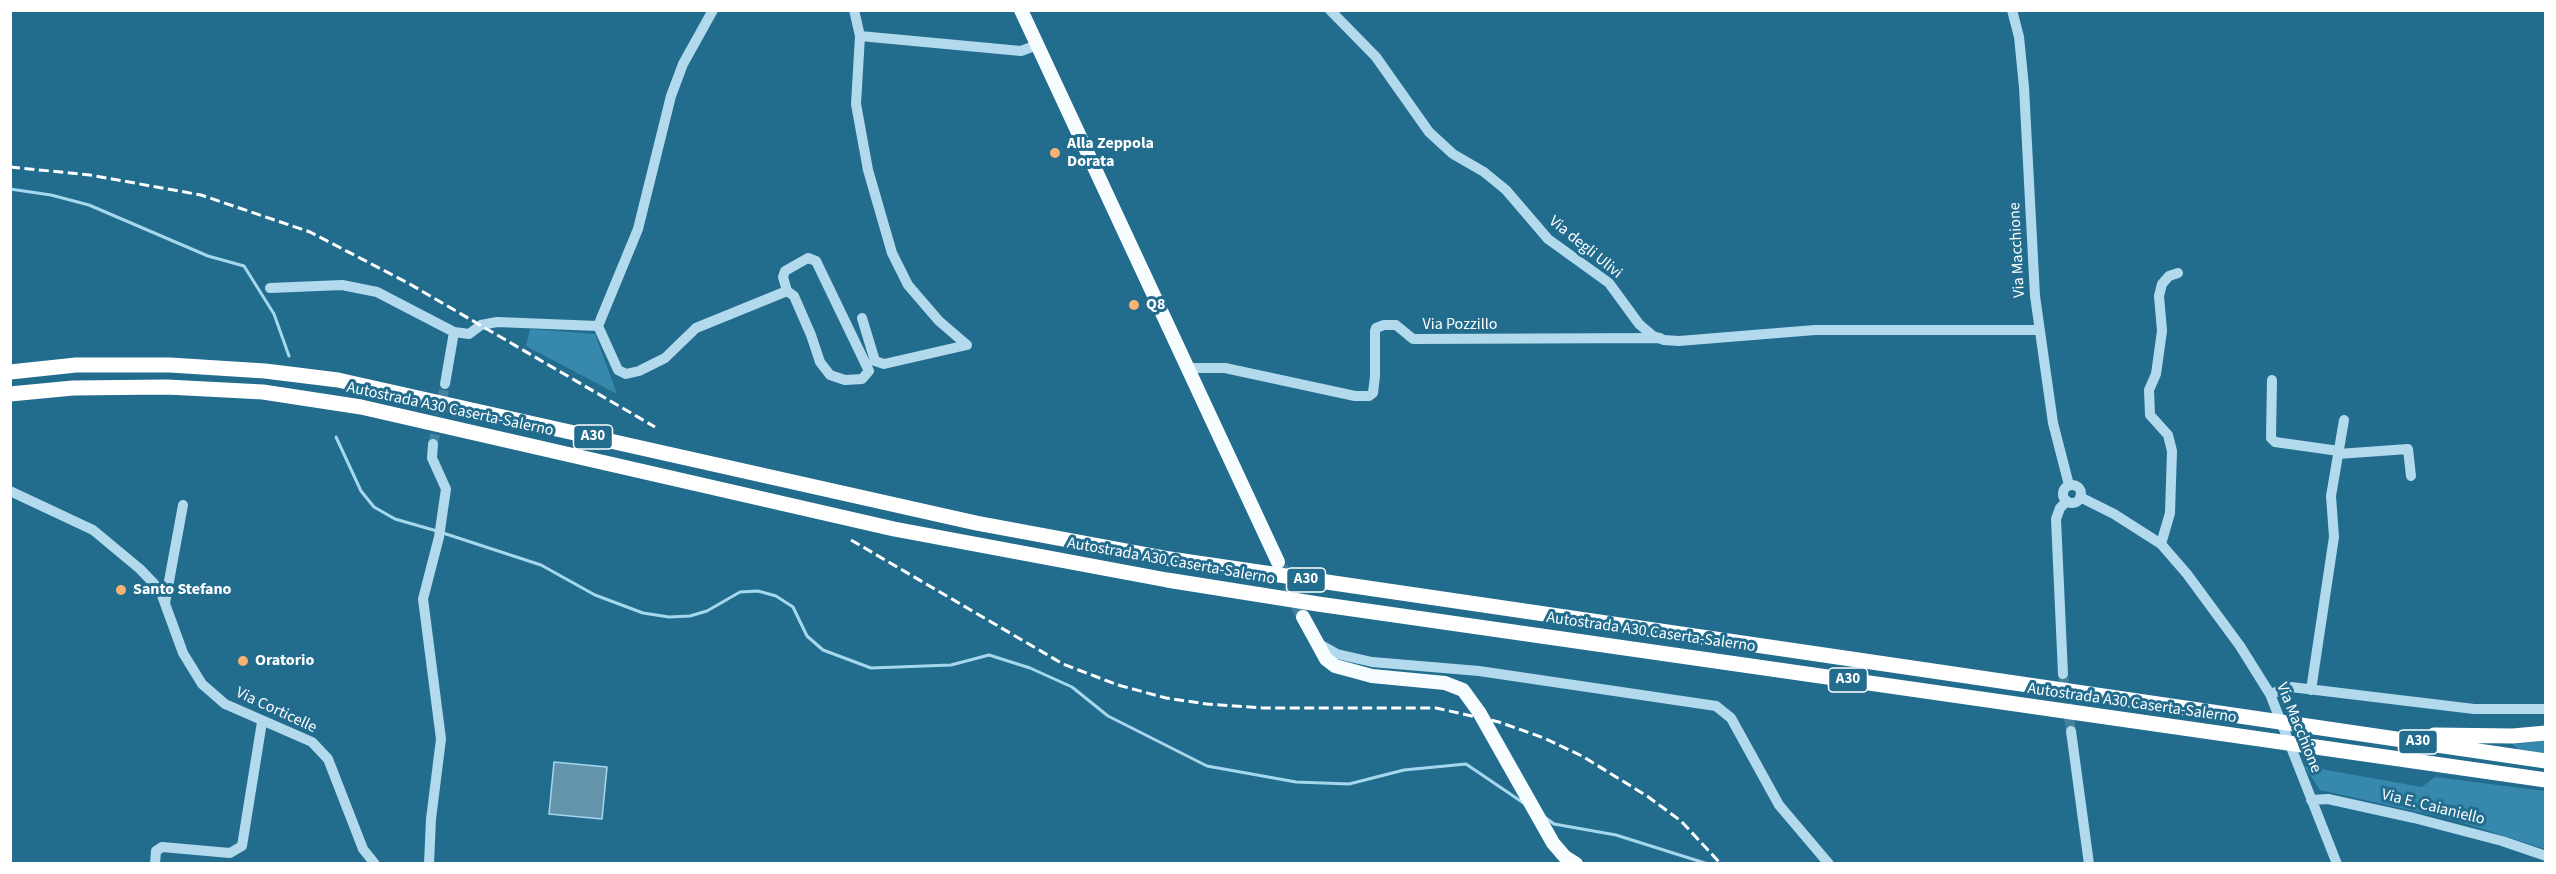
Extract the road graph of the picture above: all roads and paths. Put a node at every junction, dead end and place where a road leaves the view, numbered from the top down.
1 (854, 10) edge
2 (1020, 10) edge
3 (1330, 10) edge
4 (2012, 10) edge
5 (713, 12) edge
6 (860, 36) junction
7 (1037, 45) junction
8 (2178, 273) dead end
9 (270, 288) dead end
10 (787, 291) junction
11 (862, 318) dead end
12 (598, 326) junction
13 (2039, 330) junction
14 (454, 332) junction
15 (1660, 339) junction
16 (1188, 368) junction
17 (10, 372) edge
18 (2272, 381) dead end
19 (445, 384) tunnel mouth
20 (10, 394) edge
21 (2344, 420) dead end
22 (433, 444) tunnel mouth
23 (2338, 453) junction
24 (2411, 476) dead end
25 (2069, 485) junction
26 (10, 491) edge
27 (2080, 497) junction
28 (2067, 501) junction
29 (183, 506) dead end
30 (2160, 544) junction
31 (1278, 562) tunnel mouth
32 (165, 603) junction
33 (1303, 617) tunnel mouth
34 (1316, 642) junction
35 (2062, 674) tunnel mouth
36 (2311, 690) junction
37 (2270, 694) junction
38 (2546, 709) edge
39 (262, 722) junction
40 (2291, 723) junction
41 (2071, 731) tunnel mouth
42 (2546, 733) edge
43 (2546, 761) edge
44 (2546, 780) edge
45 (2311, 800) junction
46 (2546, 856) edge
47 (1570, 860) edge
48 (155, 864) edge
49 (375, 864) edge
50 (429, 864) edge
51 (1829, 864) edge
52 (2089, 864) edge
53 (2337, 864) edge

1 - 6 street
2 - 7 main road
3 - 15 street, Via degli Ulivi
4 - 13 street, Via Macchione
5 - 12 street
6 - 7 street
6 - 11 street
7 - 16 main road
8 - 30 street
9 - 14 street
10 - 10 street
10 - 12 street
12 - 14 street
13 - 15 street
13 - 25 street, Via Macchione
14 - 19 street
15 - 16 street, Via Pozzillo
16 - 31 main road
17 - 40 highway, Autostrada A30 Caserta-Salerno / A30
18 - 23 street
20 - 44 highway, Autostrada A30 Caserta-Salerno / A30
21 - 23 street
22 - 50 street
23 - 24 street
23 - 36 street
25 - 27 street
25 - 28 street
26 - 32 street, Via Corticelle
27 - 28 street
27 - 30 street, Via Macchione
28 - 35 street
29 - 32 street
30 - 37 street, Via Macchione
32 - 39 street, Via Corticelle
33 - 34 main road
34 - 47 main road
34 - 51 street
36 - 37 street
36 - 38 street
37 - 45 street, Via Macchione
39 - 48 street
39 - 49 street, Via Corticelle
40 - 42 highway
40 - 43 highway, A30
41 - 52 street
45 - 46 street, Via E. Caianiello
45 - 53 street, Via Macchione

